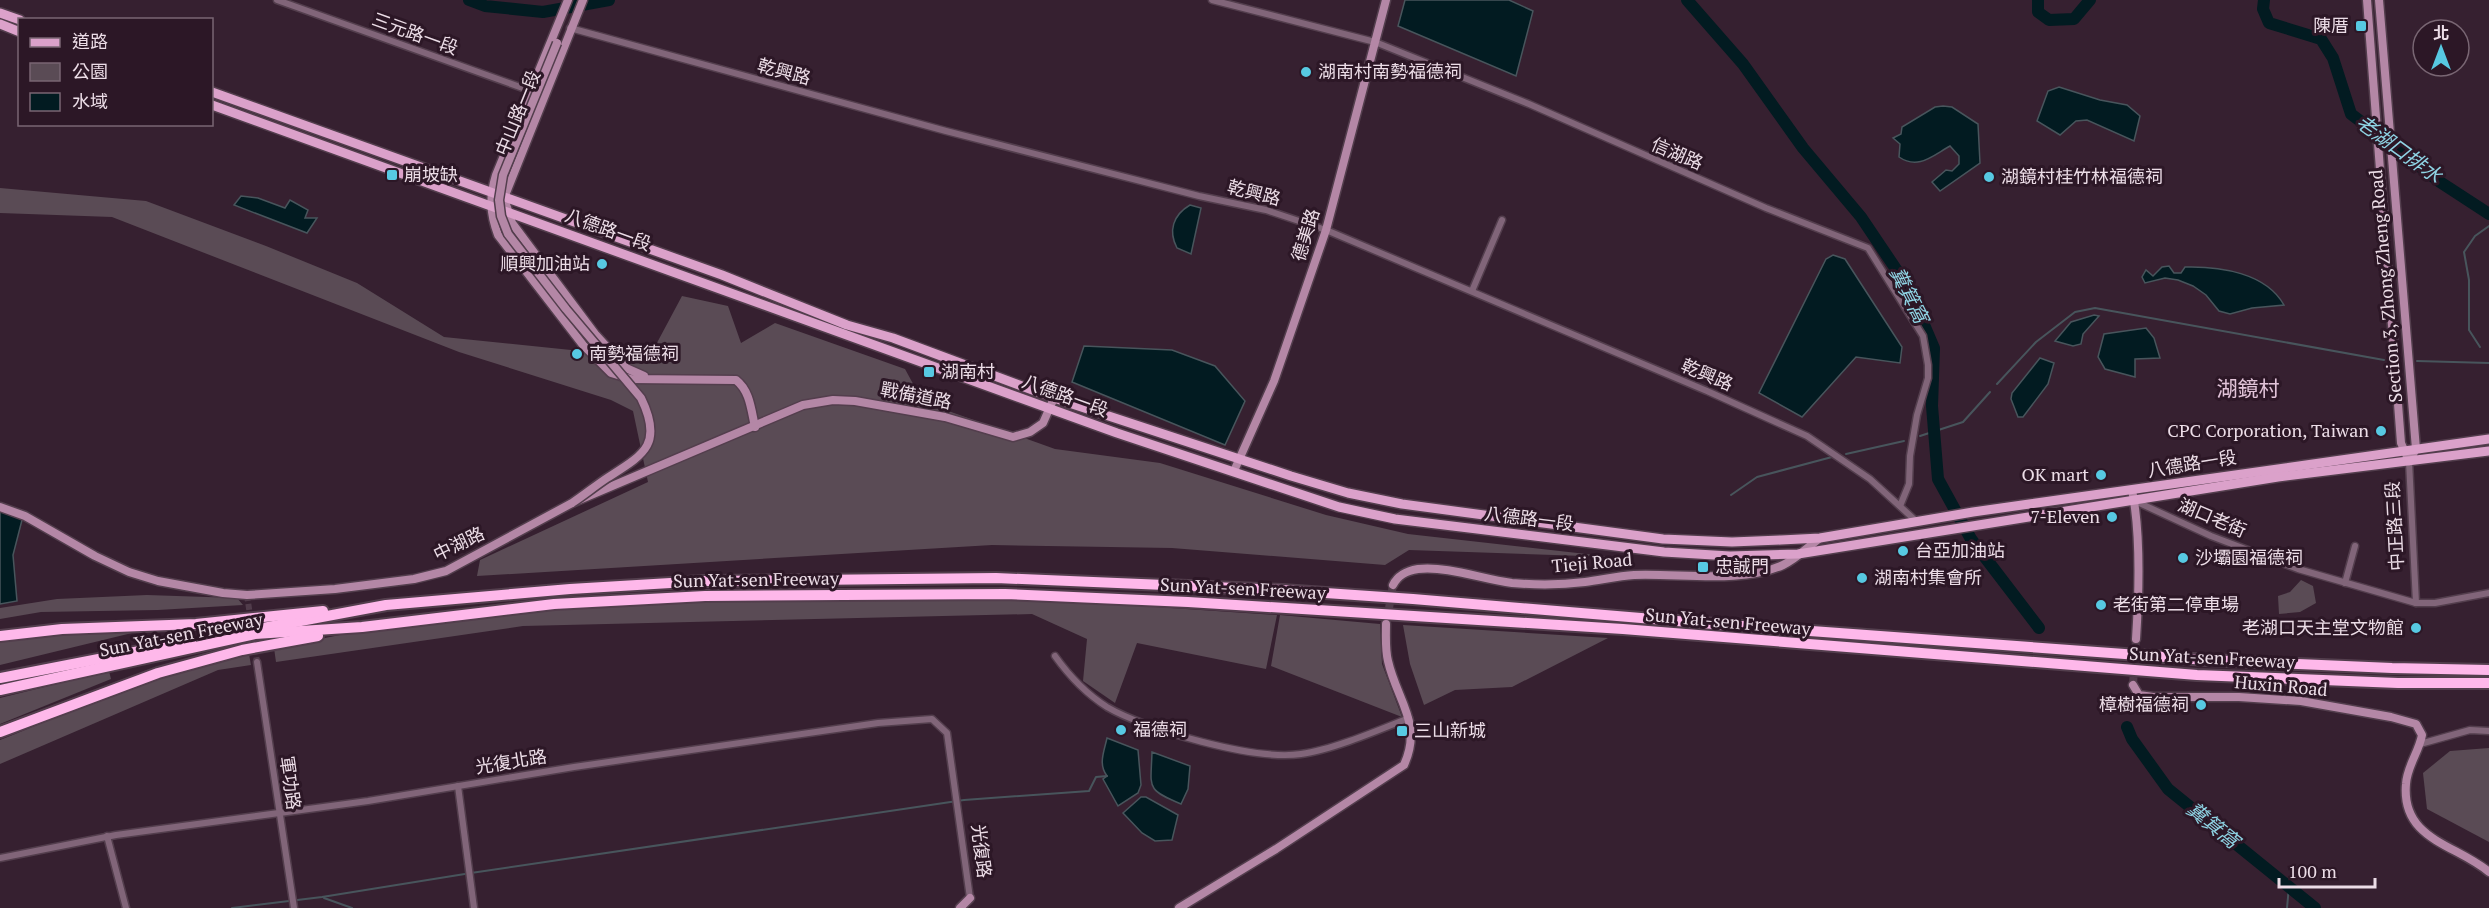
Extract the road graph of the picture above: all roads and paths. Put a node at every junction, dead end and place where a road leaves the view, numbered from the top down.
1 (277, 0) edge
2 (568, 0) edge
3 (583, 0) edge
4 (1212, 0) edge
5 (1386, 0) edge
6 (2367, 0) edge
7 (2379, 0) edge
8 (0, 13) edge
9 (18, 19) edge
10 (0, 24) edge
11 (558, 24) junction
12 (570, 28) junction
13 (18, 31) edge
14 (1375, 42) junction
15 (556, 43) junction
16 (532, 91) junction
17 (213, 92) edge
18 (543, 95) junction
19 (213, 105) edge
20 (321, 132) junction
21 (317, 143) junction
22 (490, 194) junction
23 (504, 198) junction
24 (490, 205) junction
25 (508, 212) junction
26 (1502, 220) dead end
27 (1326, 230) junction
28 (1472, 291) junction
29 (653, 378) junction
30 (1052, 402) junction
31 (755, 427) junction
32 (2489, 439) edge
33 (2416, 448) junction
34 (2402, 450) junction
35 (2489, 451) edge
36 (1239, 459) junction
37 (2409, 461) junction
38 (1234, 471) junction
39 (2132, 490) junction
40 (2134, 500) junction
41 (572, 503) junction
42 (1900, 506) junction
43 (0, 507) edge
44 (1916, 521) junction
45 (1820, 538) junction
46 (2355, 546) dead end
47 (1798, 554) junction
48 (2345, 583) junction
49 (1393, 585) dead end
50 (2489, 593) edge
51 (2416, 603) junction
52 (386, 605) junction
53 (1386, 624) tunnel mouth
54 (362, 627) junction
55 (0, 636) edge
56 (2136, 639) tunnel mouth
57 (1055, 656) dead end
58 (257, 662) tunnel mouth
59 (2489, 670) edge
60 (0, 678) edge
61 (2489, 683) edge
62 (2133, 685) dead end
63 (0, 690) edge
64 (1409, 718) junction
65 (2489, 730) edge
66 (0, 732) edge
67 (2420, 744) junction
68 (458, 786) junction
69 (958, 808) joint
70 (278, 812) junction
71 (107, 836) junction
72 (0, 858) edge
73 (2489, 872) edge
74 (970, 898) junction
75 (126, 908) edge
76 (294, 908) edge
77 (474, 908) edge
78 (960, 908) edge
79 (966, 908) edge
80 (1179, 908) edge

1 - 16 street, 三元路一段
2 - 11 street, 中山路一段
3 - 12 street, 中山路一段
4 - 14 street, 信湖路
5 - 14 street, 德美路
6 - 34 street
7 - 33 street, Section 3, Zhong Zheng Road
8 - 9 main road
10 - 13 main road
11 - 15 street
11 - 16 street, 中山路一段
12 - 15 street
12 - 18 street, 中山路一段
12 - 27 street, 乾興路
14 - 27 street, 德美路
14 - 42 street, 信湖路
15 - 41 street, bridge
16 - 18 street, 三元路一段
16 - 22 street, 中山路一段
17 - 20 main road, 八德路一段
18 - 23 street, 中山路一段
19 - 21 main road, 八德路一段
20 - 21 street
20 - 22 main road, 八德路一段
21 - 24 main road, 八德路一段
22 - 23 main road, 八德路一段
22 - 24 street, 中山路一段
23 - 25 street
23 - 30 main road, 八德路一段
24 - 25 main road, 八德路一段
24 - 29 street
25 - 29 street
25 - 30 main road, 八德路一段
26 - 28 street
27 - 28 street, 乾興路
27 - 36 street, 德美路
28 - 42 street, 乾興路
29 - 31 street
30 - 31 street, 戰備道路
30 - 36 main road, 八德路一段
30 - 38 main road, 八德路一段
31 - 41 street, 中湖路
32 - 33 main road, 八德路一段
33 - 34 main road, 八德路一段
33 - 37 street
34 - 37 street, 中正路三段
34 - 39 main road, 八德路一段
35 - 37 main road, 八德路一段
36 - 38 street, 德美路
36 - 45 main road, 八德路一段
37 - 40 main road, 八德路一段
37 - 51 street, 中正路三段
38 - 47 main road, 八德路一段
39 - 40 street
39 - 44 main road, 八德路一段
40 - 47 main road, 八德路一段
40 - 48 street, 湖口老街
40 - 56 street
41 - 43 street, 中湖路
42 - 44 street, 乾興路
44 - 45 main road, 八德路一段
45 - 47 street, Tieji Road
46 - 48 street
47 - 49 street, Tieji Road
48 - 51 street, 湖口老街
50 - 51 street, 湖口老街
52 - 55 highway
52 - 59 highway, Sun Yat-sen Freeway
52 - 60 highway, Sun Yat-sen Freeway
53 - 64 street
54 - 61 highway, Sun Yat-sen Freeway
54 - 63 highway, Sun Yat-sen Freeway
54 - 66 highway
57 - 64 street
58 - 70 street, 軍功路
62 - 67 street, Huxin Road
64 - 80 street
65 - 67 street
67 - 73 street
68 - 69 street, 光復北路
68 - 70 street, 光復北路
68 - 77 street
69 - 74 street, 光復路
70 - 71 street, 光復北路
70 - 76 street, 軍功路
71 - 72 street, 光復北路
71 - 75 street
74 - 78 street, 光復路
74 - 79 street, 光復路

